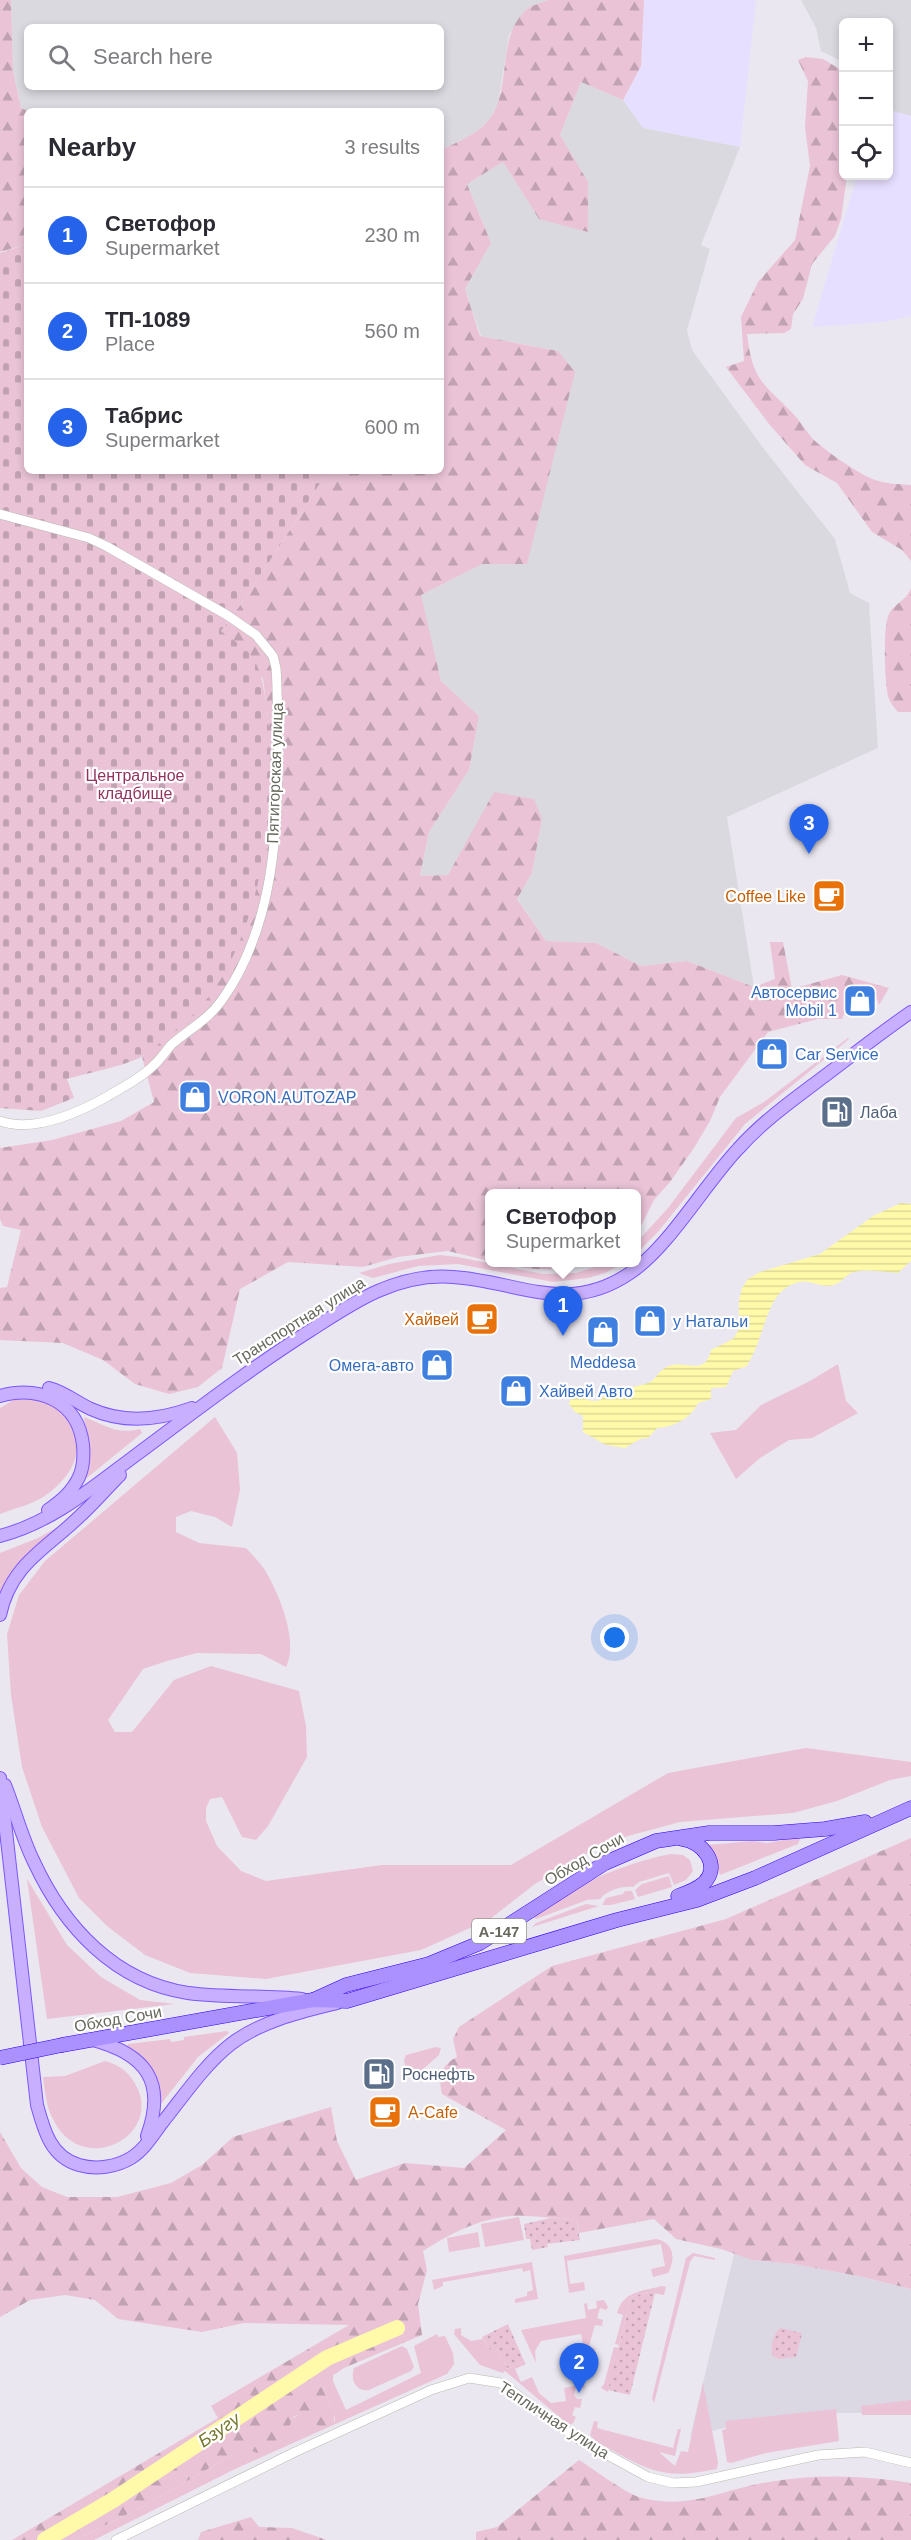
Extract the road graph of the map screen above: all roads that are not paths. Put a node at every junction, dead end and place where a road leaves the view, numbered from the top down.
1 (0, 514) edge
2 (911, 1012) edge
3 (0, 1121) edge
4 (641, 1265) edge
5 (638, 1267) edge
6 (0, 1395) edge
7 (204, 1403) junction
8 (145, 1449) junction
9 (17, 1532) junction
10 (0, 1536) edge
11 (0, 1615) edge
12 (0, 1771) edge
13 (0, 1778) edge
14 (911, 1808) edge
15 (891, 1817) junction
16 (674, 1838) junction
17 (617, 1920) junction
18 (313, 2000) junction
19 (347, 2001) junction
20 (93, 2040) junction
21 (0, 2058) edge
22 (144, 2146) junction
23 (911, 2463) edge
24 (116, 2540) edge

1 - 3 street, Пятигорская улица
2 - 4 main road, Транспортная улица
5 - 7 main road, Транспортная улица
6 - 7 main road
6 - 9 main road
7 - 8 main road, Транспортная улица
8 - 9 main road, Транспортная улица
8 - 11 main road
9 - 10 main road, Транспортная улица
12 - 18 main road, А-147
13 - 22 main road, А-147
14 - 15 highway, Обход Сочи / А-147
15 - 16 highway, Обход Сочи / А-147
15 - 17 highway, Обход Сочи / А-147
16 - 17 highway, А-147
16 - 18 highway, Обход Сочи / А-147
17 - 19 highway, Обход Сочи / А-147
18 - 19 highway, Обход Сочи / А-147
18 - 20 highway, Обход Сочи / А-147
19 - 22 main road, А-147
20 - 21 highway, Обход Сочи / А-147, bridge
20 - 22 main road, А-147
23 - 24 street, Тепличная улица

